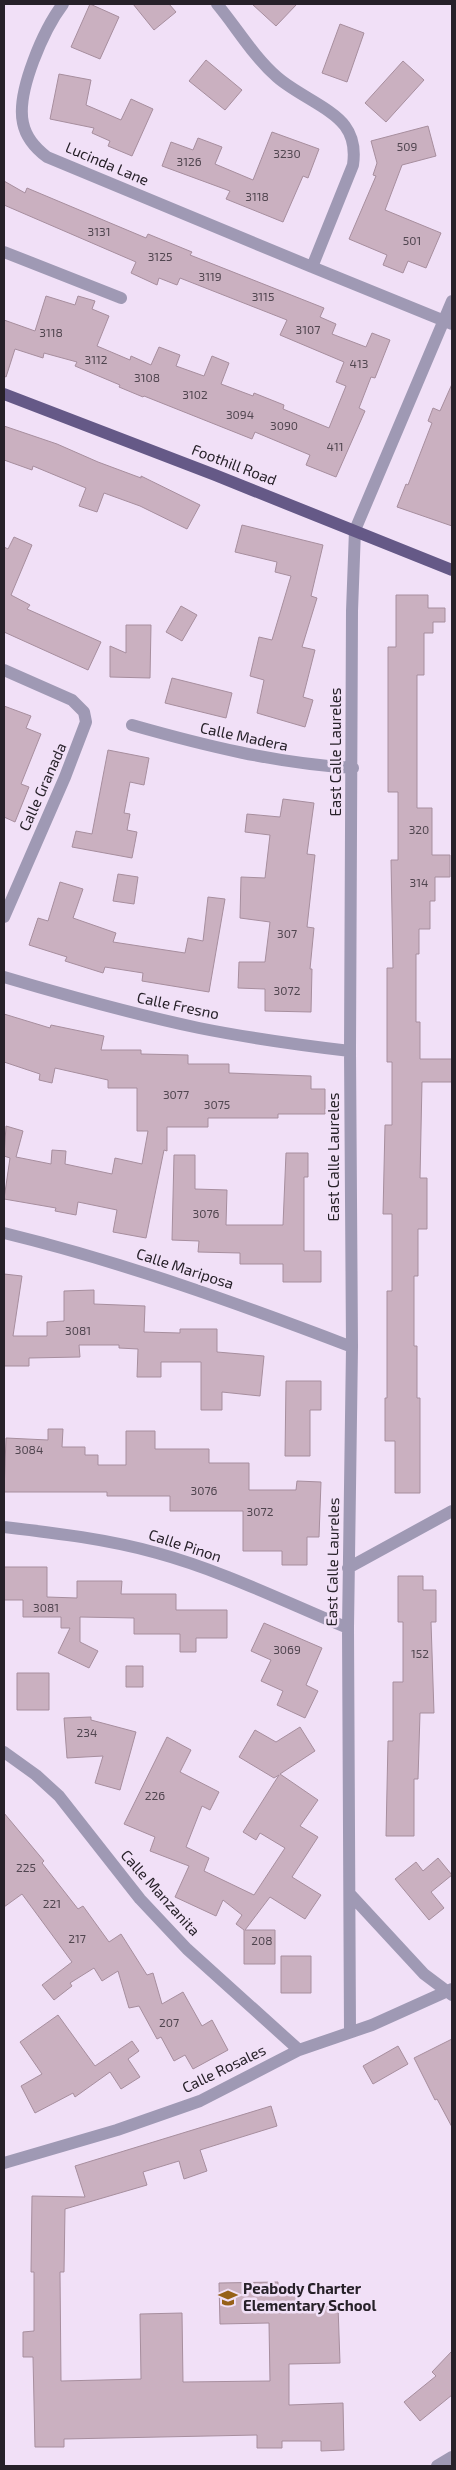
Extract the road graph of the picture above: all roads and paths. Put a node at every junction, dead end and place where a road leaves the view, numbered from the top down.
1 (62, 4) edge
2 (217, 4) edge
3 (4, 252) edge
4 (312, 266) junction
5 (121, 298) dead end
6 (452, 301) edge
7 (448, 322) edge
8 (4, 394) edge
9 (355, 530) junction
10 (452, 570) edge
11 (4, 670) edge
12 (132, 726) dead end
13 (352, 768) junction
14 (4, 917) edge
15 (4, 977) edge
16 (350, 1051) junction
17 (4, 1233) edge
18 (352, 1346) junction
19 (452, 1511) edge
20 (4, 1526) edge
21 (348, 1568) junction
22 (348, 1628) junction
23 (4, 1752) edge
24 (350, 1894) junction
25 (450, 1992) edge
26 (350, 2032) junction
27 (299, 2050) junction
28 (4, 2163) edge
29 (452, 2457) edge
30 (437, 2466) edge

1 - 4 street, Lucinda Lane
2 - 4 street
3 - 5 street
4 - 7 street, Lucinda Lane
6 - 7 street, East Calle Laureles
7 - 9 street, East Calle Laureles
8 - 9 main road, Foothill Road
9 - 10 main road, Foothill Road
9 - 13 street, East Calle Laureles
11 - 14 street, Calle Granada
12 - 13 street, Calle Madera
13 - 16 street, East Calle Laureles
15 - 16 street, Calle Fresno
16 - 18 street, East Calle Laureles
17 - 18 street, Calle Mariposa
18 - 21 street, East Calle Laureles
19 - 21 street
20 - 22 street, Calle Pinon
21 - 22 street, East Calle Laureles
22 - 24 street, East Calle Laureles
23 - 27 street, Calle Manzanita
24 - 25 street
24 - 26 street, East Calle Laureles
25 - 26 street, Calle Rosales
26 - 27 street, Calle Rosales
27 - 28 street, Calle Rosales
29 - 30 street

